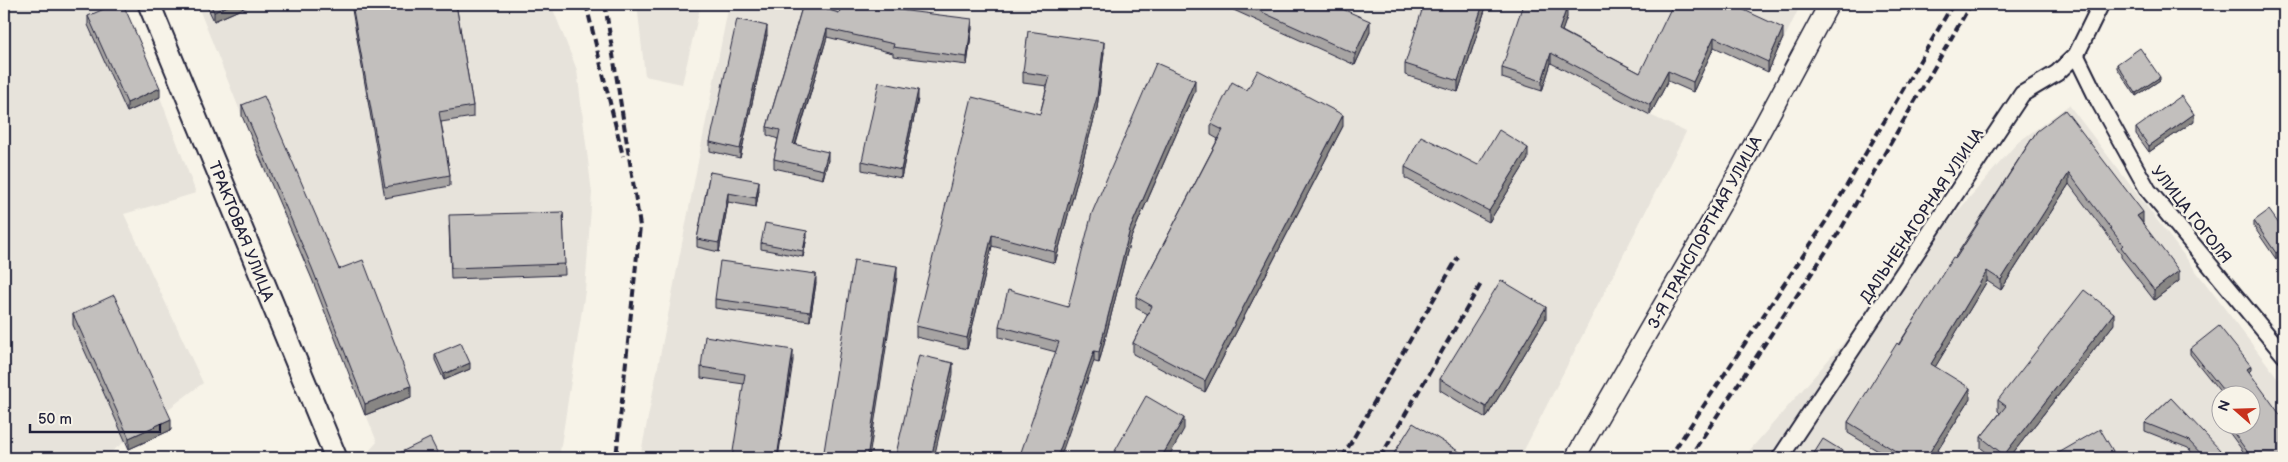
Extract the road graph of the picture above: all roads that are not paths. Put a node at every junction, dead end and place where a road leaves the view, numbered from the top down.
1 (148, 4) edge
2 (1829, 4) edge
3 (2101, 4) edge
4 (2076, 55) junction
5 (2284, 355) edge
6 (336, 458) edge
7 (1575, 458) edge
8 (1780, 458) edge

1 - 6 main road, ТРАКТОВАЯ УЛИЦА
2 - 7 street, 3-Я ТРАНСПОРТНАЯ УЛИЦА
3 - 4 street, ДАЛЬНЕНАГОРНАЯ УЛИЦА
4 - 5 street, УЛИЦА ГОГОЛЯ
4 - 8 street, ДАЛЬНЕНАГОРНАЯ УЛИЦА

